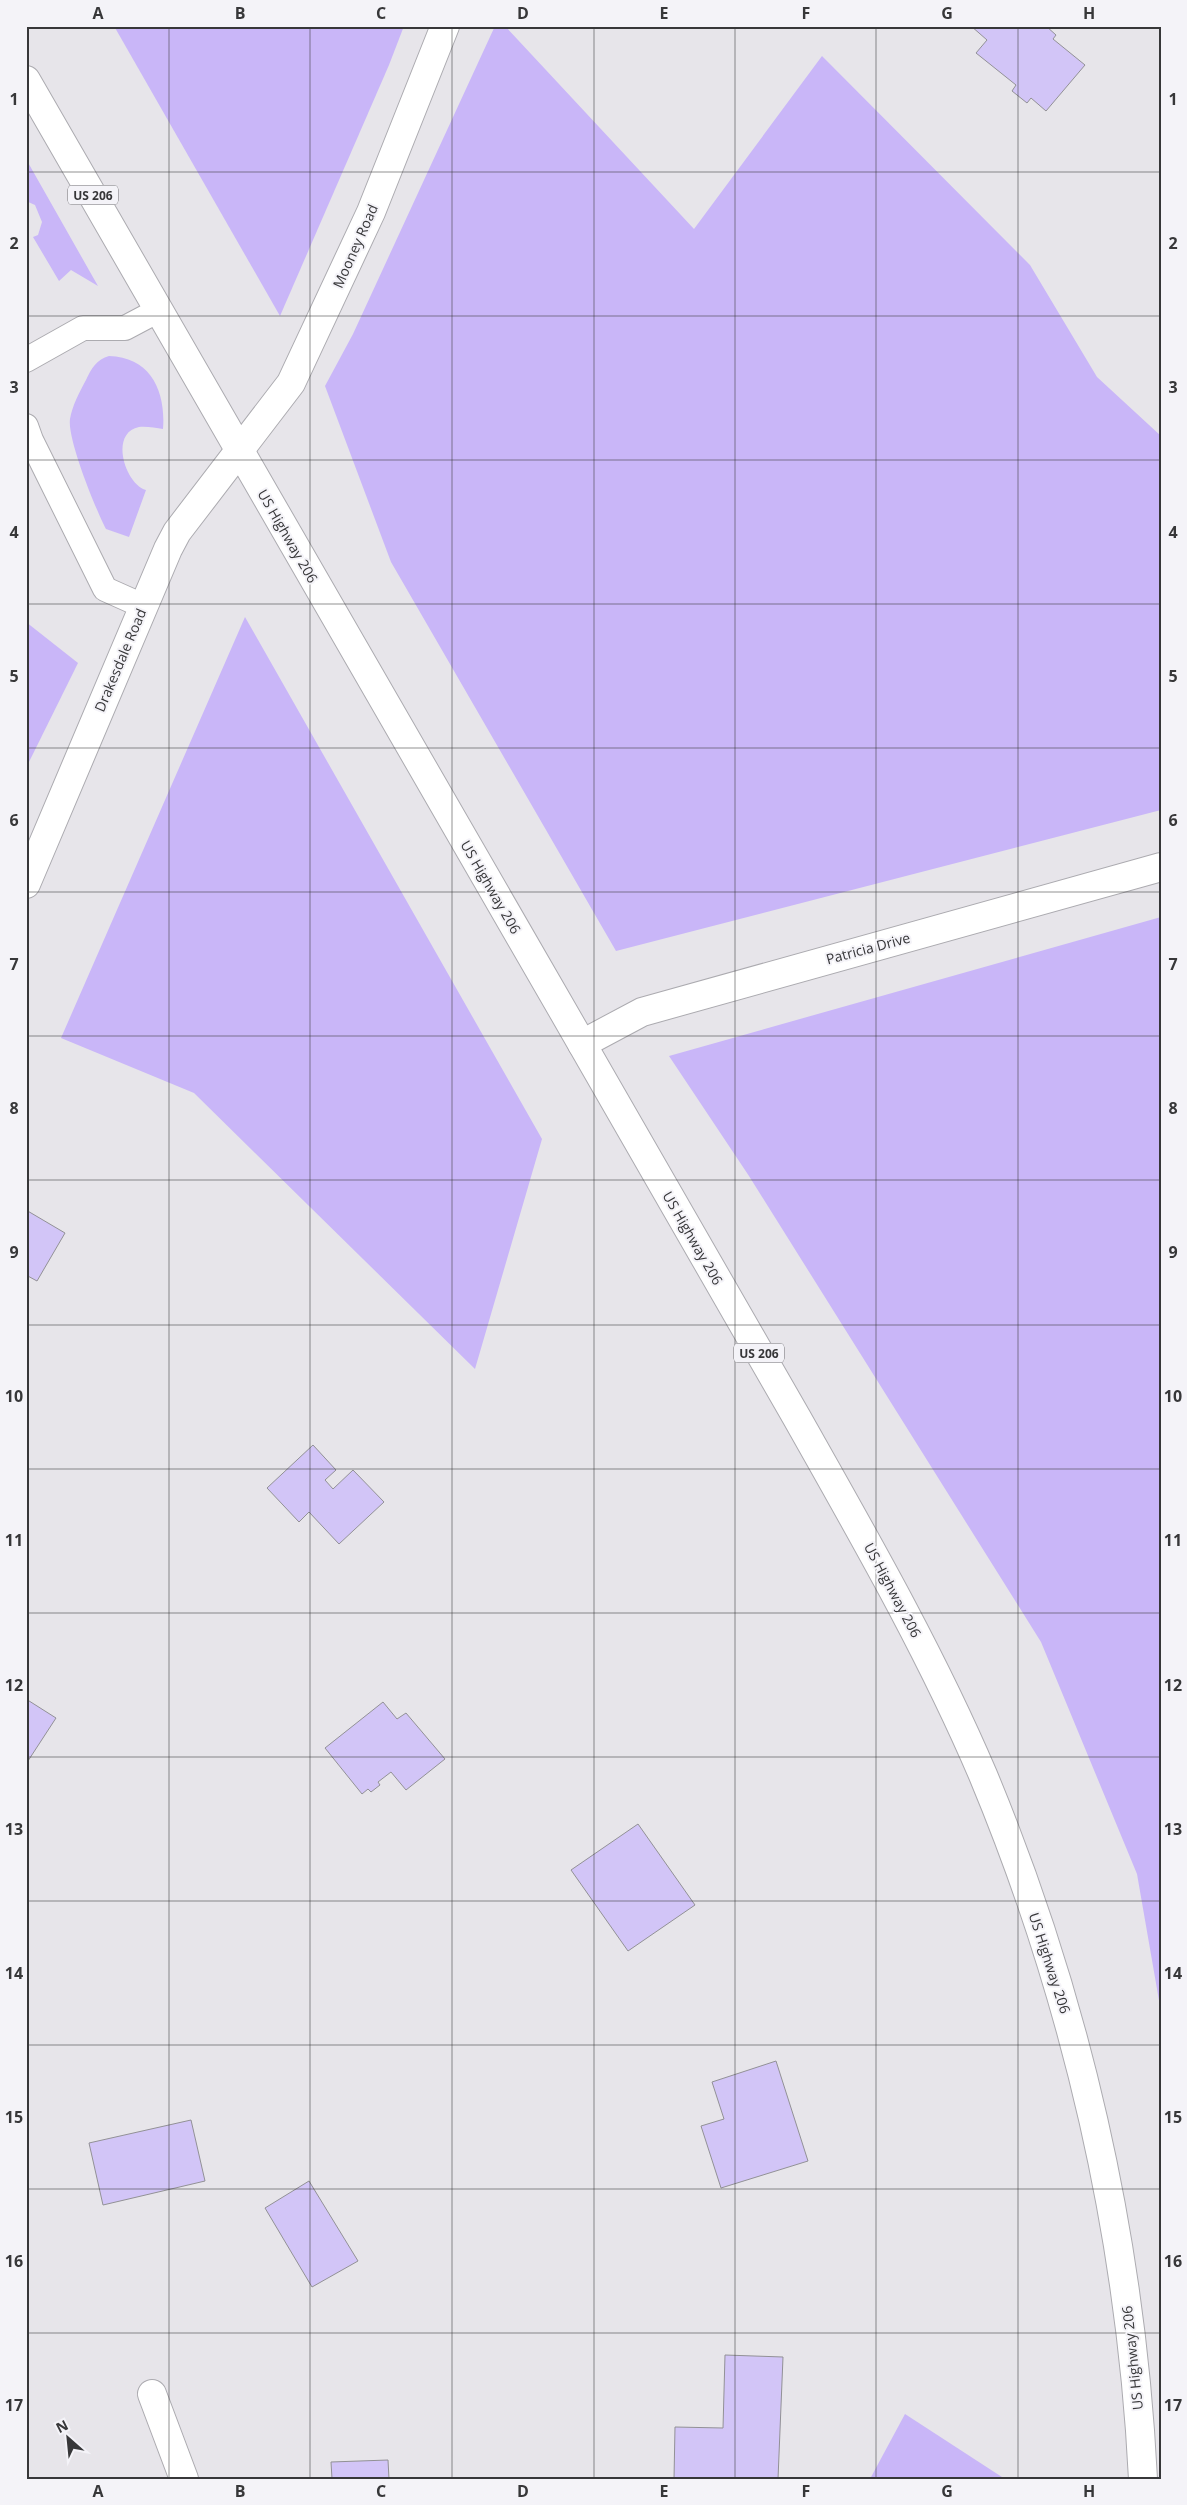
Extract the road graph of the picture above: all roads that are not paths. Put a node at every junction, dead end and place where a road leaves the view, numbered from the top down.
1 (445, 26) edge
2 (26, 81) edge
3 (159, 310) junction
4 (26, 360) edge
5 (26, 426) edge
6 (240, 451) junction
7 (143, 606) junction
8 (1161, 867) edge
9 (26, 884) edge
10 (582, 1044) junction
11 (152, 2394) dead end
12 (184, 2479) edge
13 (1143, 2479) edge

1 - 6 main road, Mooney Road
2 - 3 main road, US Highway 206 / US 206
3 - 4 lane
3 - 6 main road, US Highway 206 / US 206
5 - 7 lane
6 - 7 main road, Drakesdale Road
6 - 10 main road, US Highway 206 / US 206
7 - 9 main road, Drakesdale Road
8 - 10 main road, Patricia Drive
10 - 13 main road, US Highway 206 / US 206
11 - 12 main road

